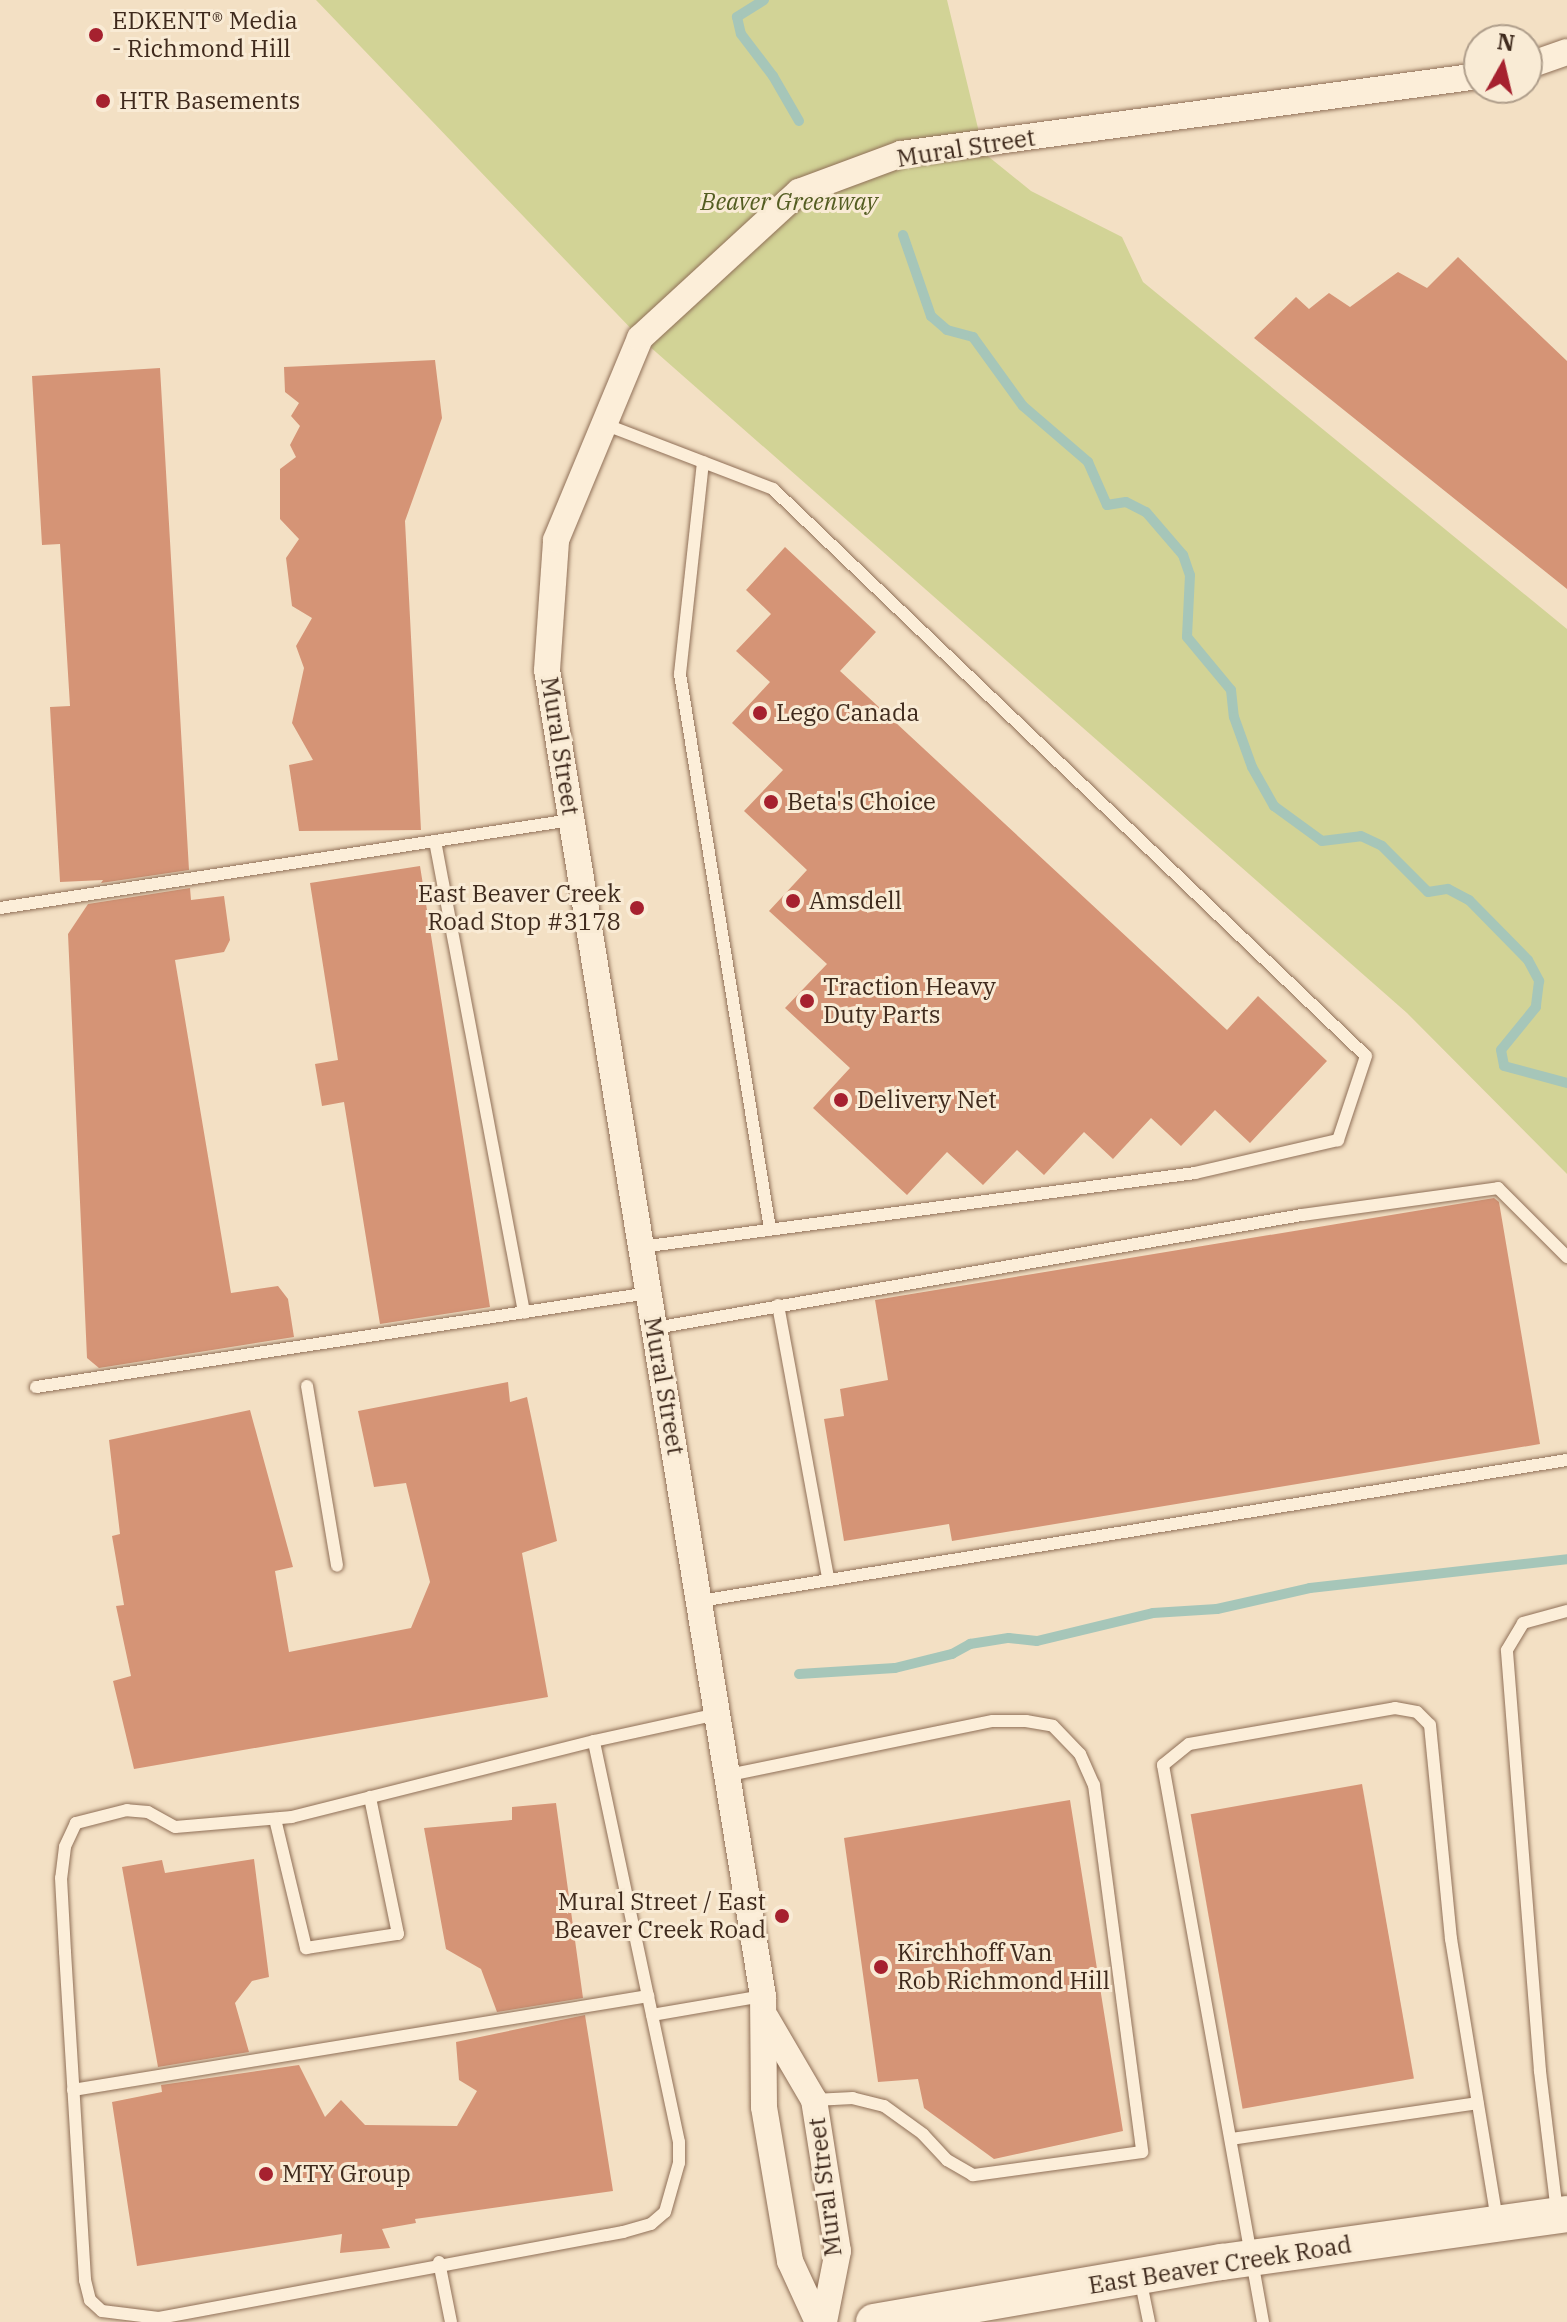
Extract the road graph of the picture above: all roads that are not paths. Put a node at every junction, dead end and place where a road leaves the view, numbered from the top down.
1 (1564, 61) edge
2 (1543, 64) edge
3 (1463, 78) edge
4 (604, 424) junction
5 (703, 462) junction
6 (571, 820) junction
7 (435, 841) junction
8 (0, 908) edge
9 (770, 1229) junction
10 (641, 1247) junction
11 (1567, 1257) edge
12 (649, 1293) junction
13 (778, 1305) junction
14 (524, 1313) junction
15 (655, 1328) junction
16 (307, 1386) dead end
17 (36, 1387) dead end
18 (1567, 1460) edge
19 (337, 1566) dead end
20 (828, 1578) junction
21 (700, 1601) junction
22 (1567, 1611) edge
23 (719, 1714) junction
24 (594, 1741) junction
25 (729, 1775) junction
26 (370, 1797) junction
27 (275, 1819) junction
28 (648, 1996) junction
29 (764, 2006) junction
30 (652, 2015) junction
31 (73, 2090) junction
32 (814, 2100) junction
33 (1477, 2103) junction
34 (1231, 2139) junction
35 (1562, 2214) edge
36 (1498, 2223) junction
37 (1253, 2258) junction
38 (439, 2262) junction
39 (1140, 2275) junction
40 (451, 2322) edge
41 (821, 2322) edge
42 (874, 2322) edge
43 (1149, 2322) edge
44 (1263, 2322) edge

1 - 2 street
3 - 4 street, Mural Street
4 - 5 lane
4 - 6 street, Mural Street
5 - 9 lane
5 - 9 lane
6 - 7 lane
6 - 10 street, Mural Street
7 - 8 lane
7 - 14 lane
9 - 10 lane
10 - 12 street, Mural Street
11 - 13 lane
12 - 14 lane
12 - 15 street, Mural Street
13 - 15 lane
13 - 20 lane
14 - 17 lane
15 - 21 street, Mural Street
16 - 19 lane
18 - 20 lane
20 - 21 lane
21 - 23 street, Mural Street
22 - 35 lane
23 - 24 lane
23 - 25 street, Mural Street
24 - 26 lane
24 - 28 lane
25 - 29 street, Mural Street
25 - 32 lane
26 - 27 lane
26 - 27 lane
27 - 31 lane
28 - 30 lane
28 - 31 lane
29 - 30 lane
29 - 32 street, Mural Street
29 - 41 street, Mural Street
30 - 38 lane
31 - 38 lane
32 - 41 street, Mural Street
33 - 34 lane
33 - 34 lane
33 - 36 lane
34 - 37 lane
35 - 36 street, East Beaver Creek Road
36 - 37 street, East Beaver Creek Road
37 - 39 street, East Beaver Creek Road
37 - 44 lane
38 - 40 lane
39 - 42 street, East Beaver Creek Road
39 - 43 lane

